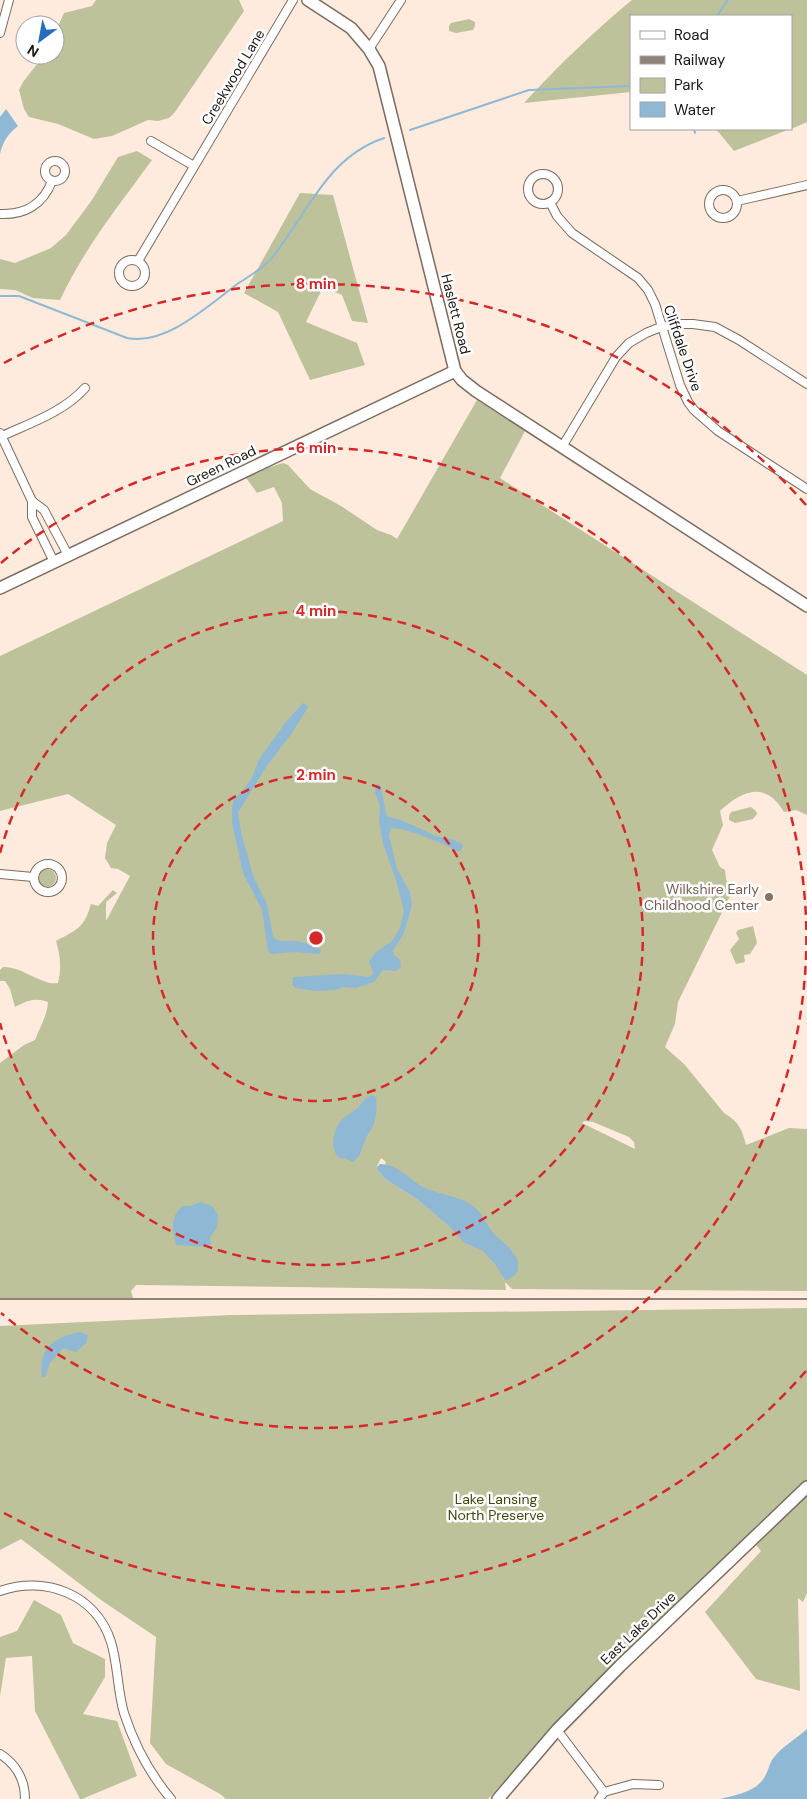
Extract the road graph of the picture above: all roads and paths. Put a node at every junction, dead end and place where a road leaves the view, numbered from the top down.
1 (9, 0) edge
2 (293, 0) edge
3 (308, 0) edge
4 (401, 0) edge
5 (0, 34) edge
6 (369, 48) junction
7 (151, 141) dead end
8 (194, 166) junction
9 (52, 181) dead end
10 (807, 185) edge
11 (737, 201) dead end
12 (550, 202) dead end
13 (0, 214) edge
14 (138, 261) dead end
15 (661, 327) junction
16 (455, 370) junction
17 (807, 384) edge
18 (85, 388) dead end
19 (1, 436) edge
20 (562, 447) junction
21 (807, 489) edge
22 (32, 501) junction
23 (68, 555) junction
24 (54, 562) junction
25 (0, 588) edge
26 (807, 606) edge
27 (0, 874) edge
28 (33, 877) dead end
29 (807, 1487) edge
30 (0, 1592) edge
31 (557, 1730) junction
32 (0, 1754) edge
33 (659, 1785) dead end
34 (602, 1795) edge
35 (25, 1799) edge
36 (171, 1799) edge
37 (498, 1799) edge

1 - 5 street
2 - 8 street, Creekwood Lane
3 - 6 street, Haslett Road
4 - 6 street
6 - 16 street, Haslett Road
7 - 8 street
8 - 14 street, Creekwood Lane
9 - 13 street
10 - 11 street
12 - 15 street, Cliffdale Drive
15 - 17 street
15 - 20 street
15 - 21 street, Cliffdale Drive
16 - 20 street, Haslett Road
16 - 23 street, Green Road
18 - 19 street
19 - 22 street
20 - 26 street, Haslett Road
22 - 23 street
22 - 24 street
23 - 24 street, Green Road
24 - 25 street, Green Road
27 - 28 street
29 - 31 street, East Lake Drive
30 - 36 street
31 - 34 street
31 - 37 street, East Lake Drive
32 - 35 street
33 - 34 street

